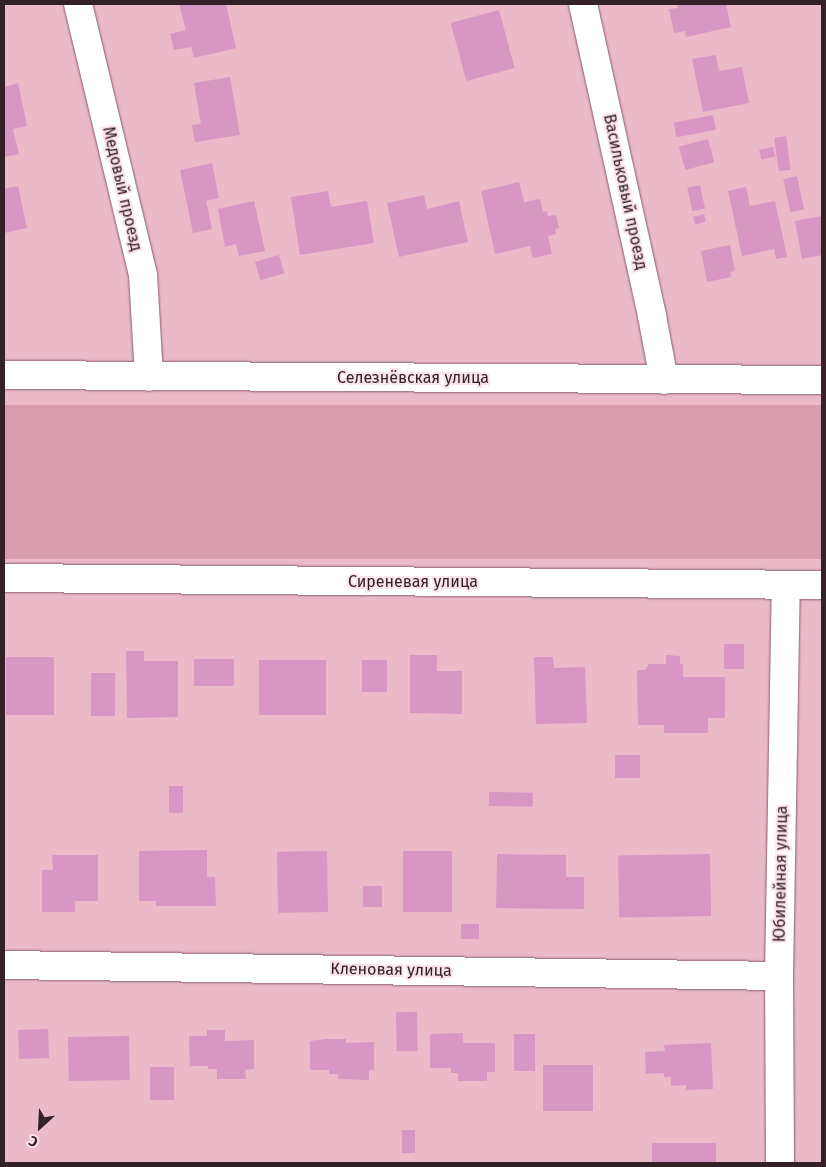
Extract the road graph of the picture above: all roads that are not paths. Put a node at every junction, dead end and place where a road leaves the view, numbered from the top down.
1 (78, 4) edge
2 (583, 4) edge
3 (4, 375) edge
4 (149, 377) junction
5 (664, 380) junction
6 (822, 380) edge
7 (4, 578) edge
8 (822, 585) edge
9 (786, 586) junction
10 (4, 965) edge
11 (779, 976) junction
12 (780, 1163) edge

1 - 4 street, Медовый проезд
2 - 5 street, Васильковый проезд
3 - 4 street, Селезнёвская улица
4 - 5 street, Селезнёвская улица
5 - 6 street, Селезнёвская улица
7 - 9 street, Сиреневая улица
8 - 9 street, Сиреневая улица
9 - 11 street, Юбилейная улица
10 - 11 street, Кленовая улица
11 - 12 street, Юбилейная улица

